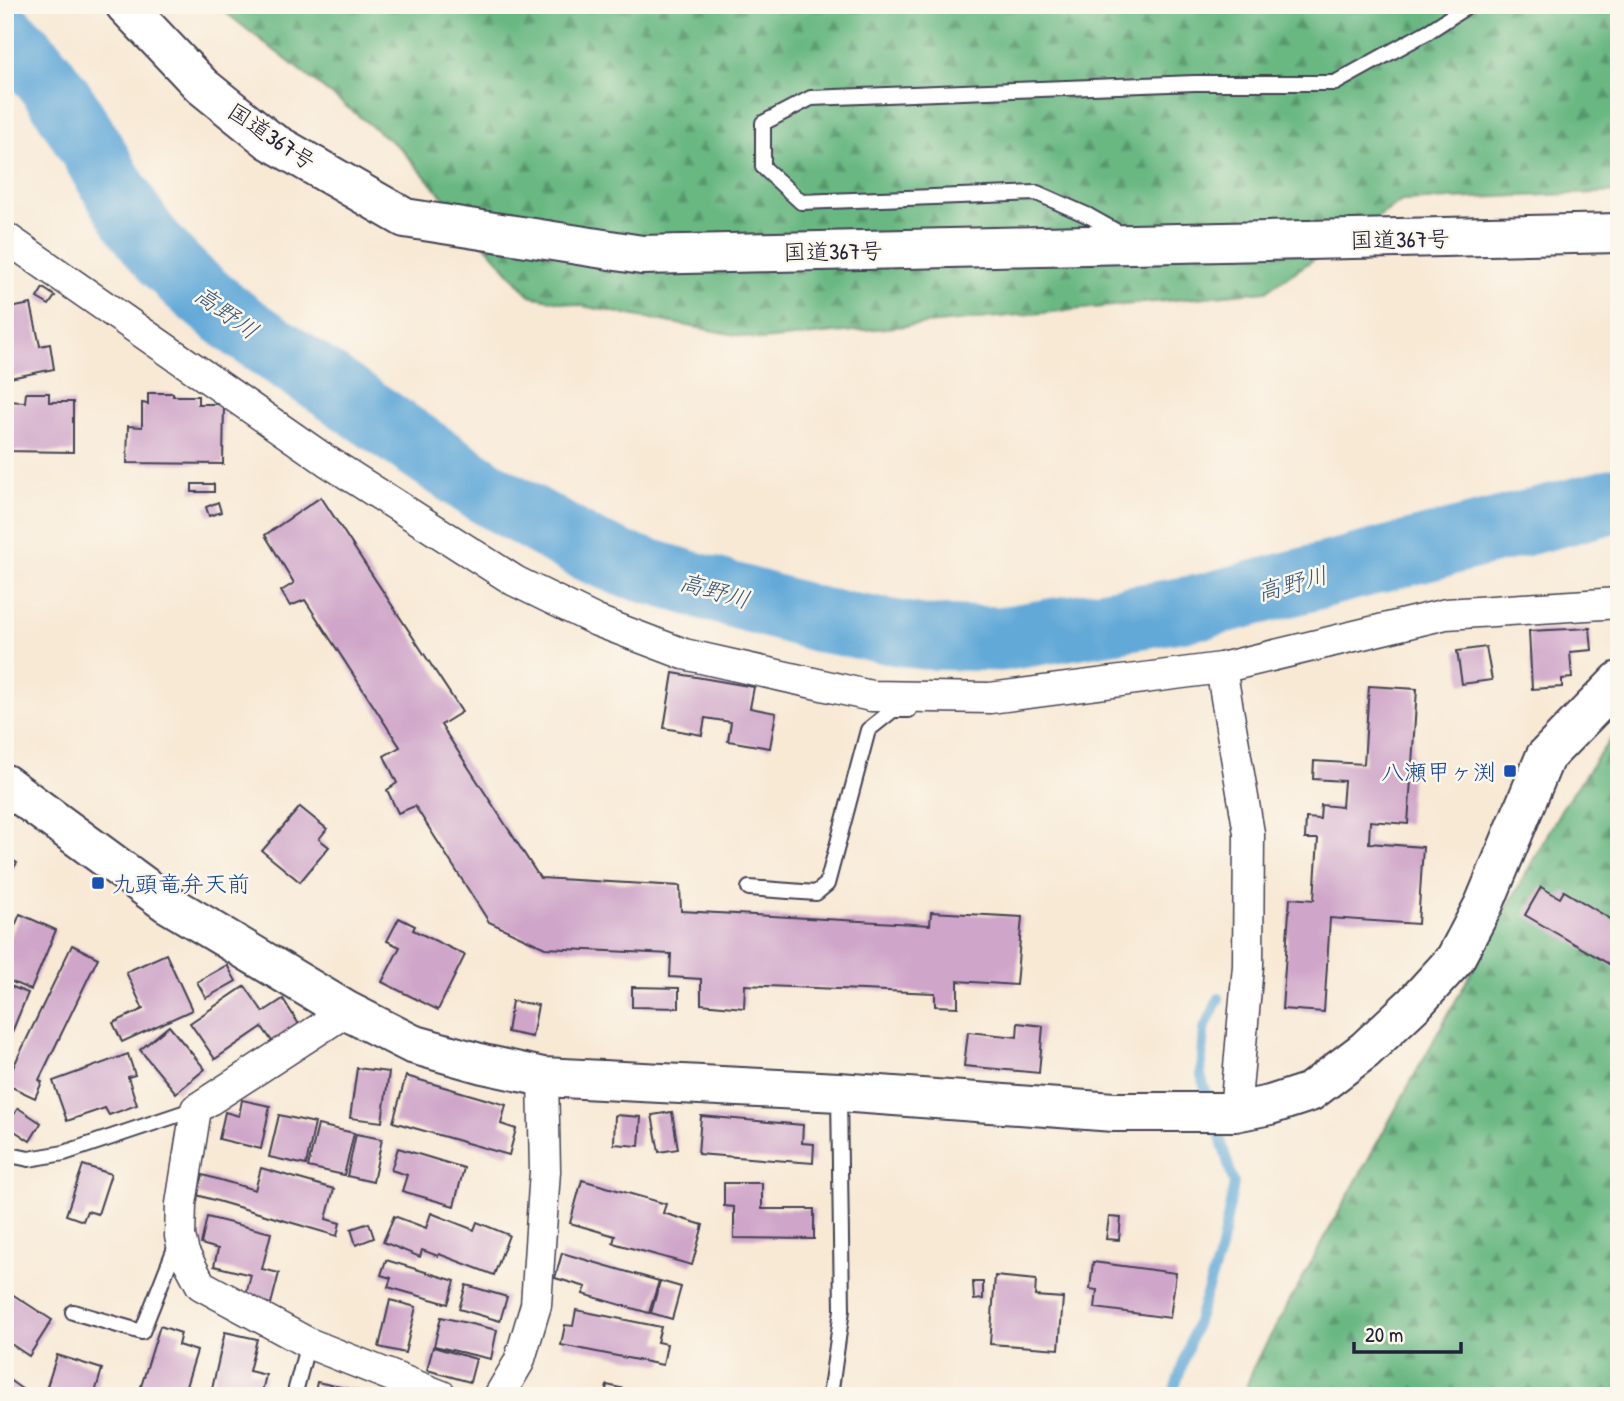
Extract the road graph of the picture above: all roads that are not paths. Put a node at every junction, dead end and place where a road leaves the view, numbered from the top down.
1 (125, 5) edge
2 (1469, 5) edge
3 (1619, 233) edge
4 (5, 237) edge
5 (1143, 245) junction
6 (1619, 603) edge
7 (1220, 668) junction
8 (1619, 681) edge
9 (990, 698) junction
10 (5, 784) edge
11 (749, 888) dead end
12 (347, 1011) junction
13 (543, 1077) junction
14 (839, 1092) junction
15 (196, 1109) junction
16 (1235, 1112) junction
17 (5, 1154) edge
18 (180, 1236) junction
19 (73, 1312) dead end
20 (308, 1343) junction
21 (295, 1396) edge
22 (442, 1396) edge
23 (499, 1396) edge
24 (830, 1396) edge

1 - 5 main road, 国道367号
2 - 5 lane
3 - 5 main road, 国道367号
4 - 9 street
6 - 7 street
7 - 9 street
7 - 16 street
8 - 16 main road
9 - 11 lane
10 - 12 main road
12 - 13 main road
12 - 15 street
13 - 14 main road
13 - 23 street
14 - 16 main road
14 - 24 lane
15 - 17 lane
15 - 18 street
18 - 19 lane
18 - 20 street
20 - 21 lane
20 - 22 street

